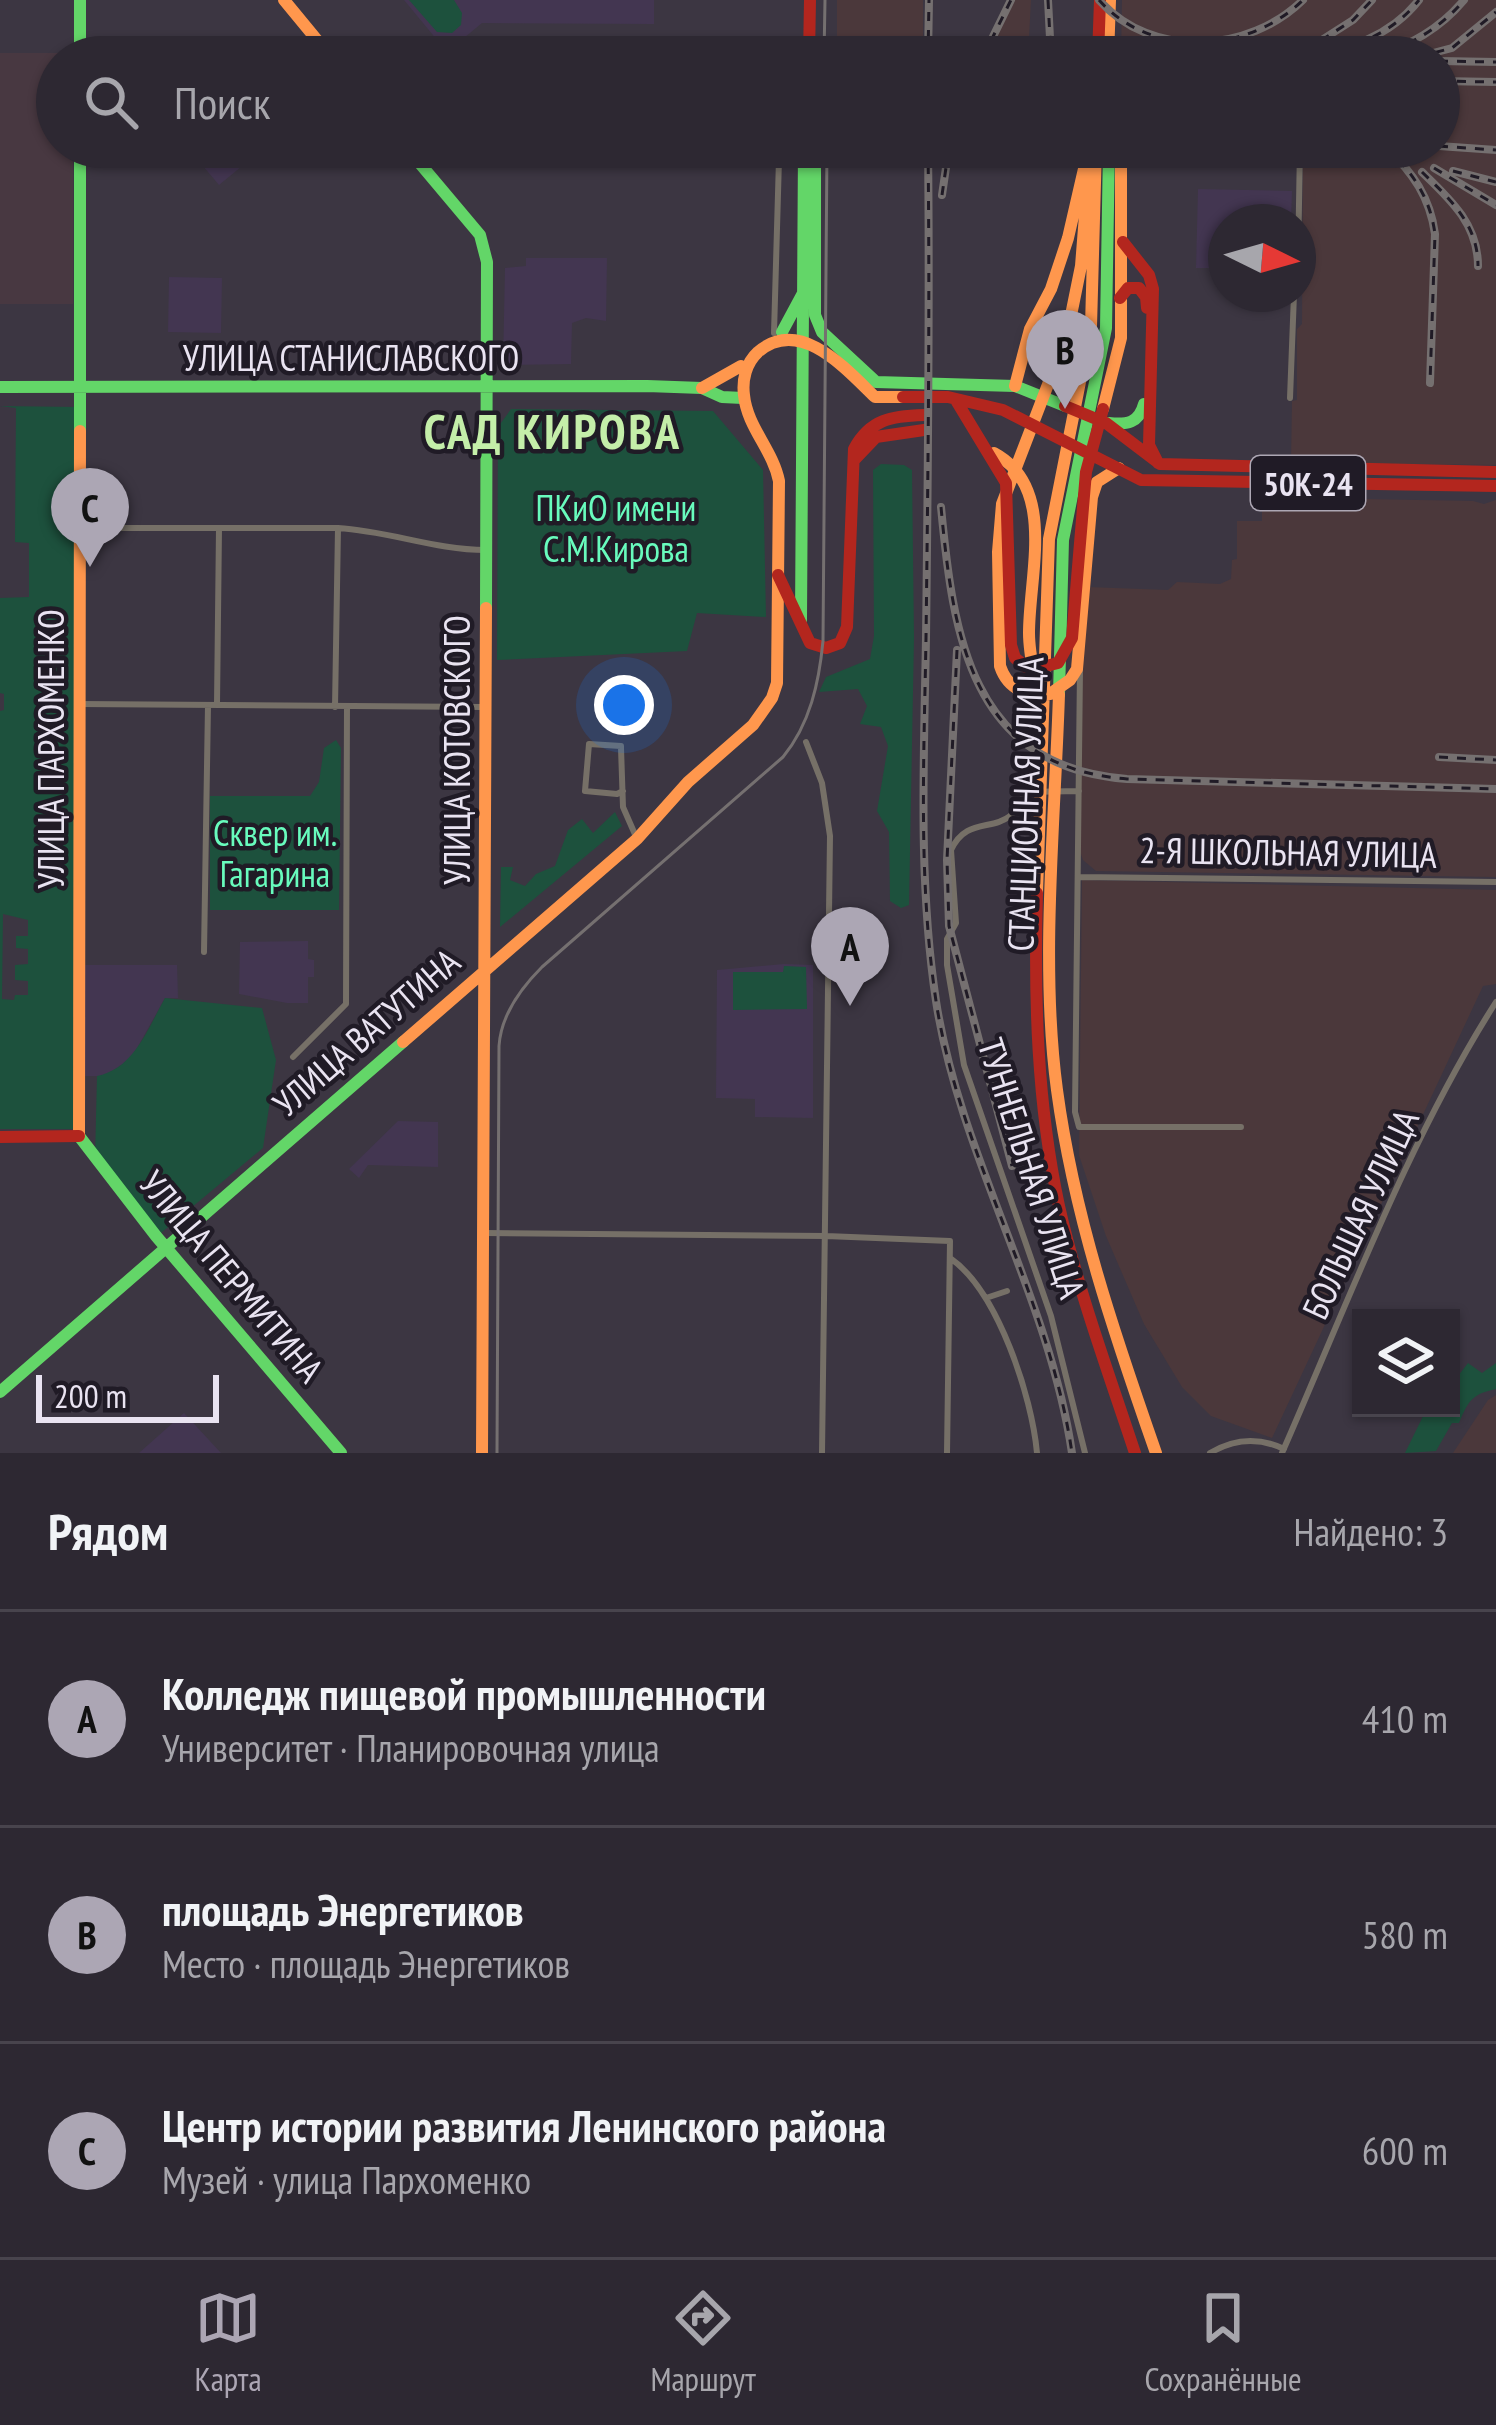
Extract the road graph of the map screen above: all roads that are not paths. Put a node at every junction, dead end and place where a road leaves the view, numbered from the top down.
1 (80, 0) edge
2 (284, 0) edge
3 (814, 0) edge
4 (1100, 0) edge
5 (1110, 0) edge
6 (80, 36) edge
7 (314, 36) edge
8 (813, 36) edge
9 (1099, 36) edge
10 (1109, 36) edge
11 (80, 168) edge
12 (424, 168) edge
13 (779, 168) edge
14 (808, 168) edge
15 (809, 168) edge
16 (810, 168) edge
17 (1086, 168) edge
18 (1090, 168) edge
19 (1103, 168) edge
20 (1104, 168) edge
21 (1121, 168) edge
22 (1300, 168) edge
23 (1299, 204) edge
24 (1121, 233) junction
25 (1293, 312) edge
26 (1106, 328) junction
27 (778, 333) junction
28 (839, 351) junction
29 (741, 366) junction
30 (1015, 386) junction
31 (0, 387) edge
32 (485, 387) junction
33 (82, 388) junction
34 (702, 388) junction
35 (740, 398) junction
36 (952, 398) junction
37 (1291, 398) dead end
38 (924, 423) dead end
39 (1106, 423) junction
40 (983, 447) junction
41 (1158, 464) junction
42 (1123, 468) junction
43 (1496, 472) edge
44 (1496, 486) edge
45 (219, 528) junction
46 (338, 528) junction
47 (82, 529) junction
48 (486, 550) junction
49 (777, 572) junction
50 (801, 620) junction
51 (1080, 653) junction
52 (79, 704) junction
53 (212, 705) junction
54 (335, 706) junction
55 (347, 706) junction
56 (487, 706) junction
57 (1042, 725) junction
58 (806, 742) dead end
59 (623, 791) junction
60 (1079, 791) junction
61 (637, 839) junction
62 (1079, 877) junction
63 (1496, 882) edge
64 (204, 952) dead end
65 (486, 968) junction
66 (1496, 1002) edge
67 (293, 1058) dead end
68 (1240, 1127) dead end
69 (79, 1136) junction
70 (0, 1137) edge
71 (484, 1233) junction
72 (826, 1235) junction
73 (165, 1246) junction
74 (950, 1258) junction
75 (1007, 1291) dead end
76 (986, 1298) junction
77 (0, 1392) edge
78 (1283, 1451) edge
79 (341, 1453) edge
80 (482, 1453) edge
81 (822, 1453) edge
82 (947, 1453) edge
83 (1037, 1453) edge
84 (1085, 1453) edge
85 (1135, 1453) edge
86 (1156, 1453) edge
87 (1210, 1453) edge

1 - 6 main road
2 - 7 main road
3 - 8 main road
4 - 9 main road
5 - 10 main road
11 - 33 main road, УЛИЦА ПАРХОМЕНКО
12 - 32 main road, УЛИЦА КОТОВСКОГО
13 - 27 street
14 - 27 main road
15 - 50 main road
16 - 28 main road
17 - 30 main road
18 - 51 main road
19 - 57 main road, СТАНЦИОННАЯ УЛИЦА
20 - 26 main road, СТАНЦИОННАЯ УЛИЦА
21 - 24 main road
22 - 23 street
24 - 40 main road
24 - 41 main road
25 - 37 street
26 - 39 main road
26 - 86 main road, СТАНЦИОННАЯ УЛИЦА
27 - 28 main road
27 - 29 main road
28 - 30 main road
29 - 34 main road
29 - 35 main road
30 - 39 main road
31 - 33 main road, УЛИЦА СТАНИСЛАВСКОГО
32 - 33 main road, УЛИЦА СТАНИСЛАВСКОГО
32 - 34 main road, УЛИЦА СТАНИСЛАВСКОГО
32 - 48 main road, УЛИЦА КОТОВСКОГО
33 - 47 main road, УЛИЦА ПАРХОМЕНКО
34 - 35 main road
35 - 36 main road
35 - 49 main road
36 - 40 main road
36 - 42 main road, 50К-24
38 - 50 main road
39 - 41 main road
40 - 57 main road
41 - 43 main road, 50К-24
42 - 44 main road, 50К-24
42 - 51 main road
45 - 46 street
45 - 47 street
45 - 53 street
46 - 48 street
46 - 54 street
47 - 52 main road, УЛИЦА ПАРХОМЕНКО
48 - 56 main road, УЛИЦА КОТОВСКОГО
49 - 50 main road
49 - 61 main road, УЛИЦА ВАТУТИНА
51 - 60 street, СТАНЦИОННАЯ УЛИЦА
52 - 53 street
52 - 69 main road, УЛИЦА ПАРХОМЕНКО
53 - 54 street
53 - 64 street
54 - 55 street
55 - 56 street
55 - 67 street
56 - 65 main road, УЛИЦА КОТОВСКОГО
57 - 85 main road, СТАНЦИОННАЯ УЛИЦА
58 - 72 street
59 - 59 street
59 - 61 street
60 - 62 street, СТАНЦИОННАЯ УЛИЦА
60 - 84 street, ТУННЕЛЬНАЯ УЛИЦА
61 - 65 main road, УЛИЦА ВАТУТИНА
62 - 63 street, 2-Я ШКОЛЬНАЯ УЛИЦА
62 - 68 street, СТАНЦИОННАЯ УЛИЦА
65 - 71 main road, УЛИЦА КОТОВСКОГО
65 - 73 main road, УЛИЦА ВАТУТИНА
66 - 78 street, БОЛЬШАЯ УЛИЦА
69 - 70 main road
69 - 73 main road, УЛИЦА ПЕРМИТИНА
71 - 72 street
71 - 80 main road, УЛИЦА КОТОВСКОГО
72 - 74 street
72 - 81 street
73 - 77 main road, УЛИЦА ВАТУТИНА
73 - 79 main road, УЛИЦА ПЕРМИТИНА
74 - 76 street
74 - 82 street
75 - 76 street
76 - 83 street
78 - 87 street

